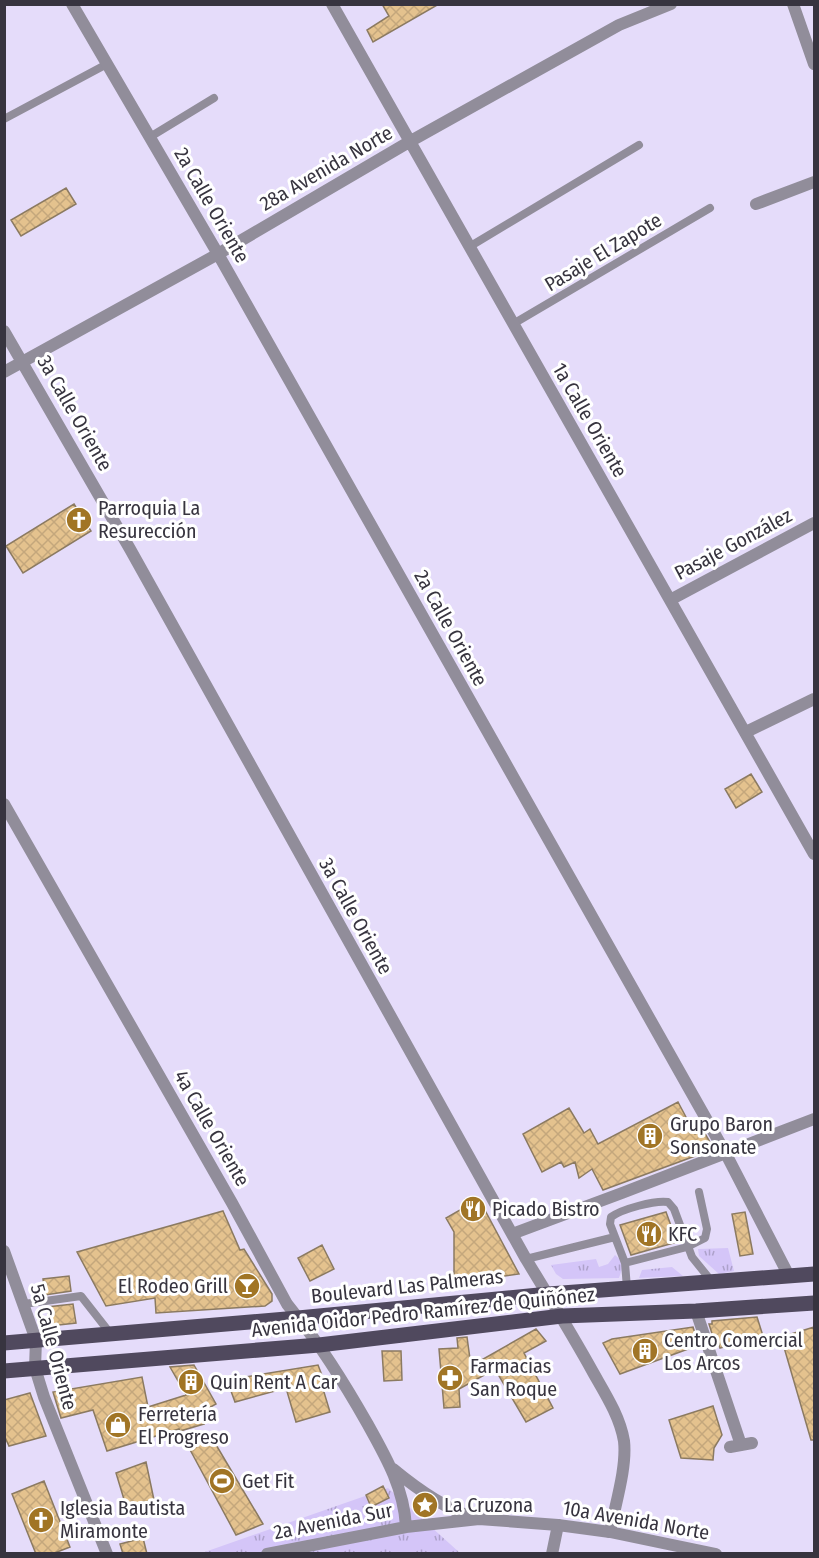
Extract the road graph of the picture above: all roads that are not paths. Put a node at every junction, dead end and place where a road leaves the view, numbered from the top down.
1 (72, 4) edge
2 (332, 4) edge
3 (671, 4) edge
4 (793, 4) edge
5 (641, 10) edge
6 (107, 64) junction
7 (814, 64) edge
8 (214, 98) dead end
9 (4, 119) edge
10 (150, 137) junction
11 (409, 142) junction
12 (639, 146) dead end
13 (814, 182) edge
14 (756, 204) dead end
15 (710, 208) dead end
16 (469, 247) junction
17 (218, 254) junction
18 (513, 324) junction
19 (4, 331) edge
20 (23, 362) junction
21 (4, 372) edge
22 (814, 523) edge
23 (670, 600) junction
24 (814, 699) edge
25 (746, 732) junction
26 (4, 804) edge
27 (814, 854) edge
28 (814, 1119) edge
29 (726, 1154) junction
30 (699, 1192) dead end
31 (512, 1234) junction
32 (615, 1237) junction
33 (687, 1247) junction
34 (4, 1251) edge
35 (526, 1259) junction
36 (625, 1263) junction
37 (814, 1274) edge
38 (789, 1276) junction
39 (713, 1283) junction
40 (627, 1288) junction
41 (549, 1294) junction
42 (814, 1303) edge
43 (24, 1304) junction
44 (696, 1311) junction
45 (562, 1316) junction
46 (298, 1318) junction
47 (110, 1333) junction
48 (36, 1340) junction
49 (4, 1343) edge
50 (319, 1345) junction
51 (35, 1368) junction
52 (4, 1371) edge
53 (741, 1445) dead end
54 (392, 1468) junction
55 (479, 1519) junction
56 (558, 1525) junction
57 (406, 1527) junction
58 (610, 1532) junction
59 (107, 1554) edge
60 (267, 1554) edge
61 (552, 1554) edge
62 (716, 1554) edge

1 - 6 street, 2a Calle Oriente
2 - 11 street, 1a Calle Oriente
3 - 5 street, 28a Avenida Norte
4 - 7 street
5 - 11 street, 28a Avenida Norte
6 - 9 lane
6 - 10 street, 2a Calle Oriente
8 - 10 lane
10 - 17 street, 2a Calle Oriente
11 - 16 street, 1a Calle Oriente
11 - 17 street, 28a Avenida Norte
12 - 16 lane
13 - 14 street
15 - 18 lane, Pasaje El Zapote
16 - 18 street, 1a Calle Oriente
17 - 20 street, 28a Avenida Norte
17 - 29 street, 2a Calle Oriente
18 - 23 street, 1a Calle Oriente
19 - 20 street, 3a Calle Oriente
20 - 21 street, 28a Avenida Norte
20 - 31 street, 3a Calle Oriente
22 - 23 street, Pasaje González
23 - 25 street, 1a Calle Oriente
24 - 25 street
25 - 27 street, 1a Calle Oriente
26 - 46 street, 4a Calle Oriente
28 - 29 street
29 - 31 street
29 - 38 street, 2a Calle Oriente
30 - 33 lane
31 - 35 street, 3a Calle Oriente
32 - 33 lane
32 - 35 lane
32 - 36 lane
33 - 36 lane
33 - 39 lane
34 - 43 street, 5a Calle Oriente
35 - 41 street, 3a Calle Oriente
36 - 40 lane
37 - 38 main road, Boulevard Las Palmeras
38 - 39 main road, Boulevard Las Palmeras
39 - 40 main road, Boulevard Las Palmeras
40 - 41 main road, Boulevard Las Palmeras
41 - 45 street, 3a Calle Oriente
41 - 46 main road, Boulevard Las Palmeras
42 - 44 main road, Avenida Oidor Pedro Ramírez de Quiñónez
43 - 47 lane
43 - 48 street, 5a Calle Oriente
44 - 45 main road, Avenida Oidor Pedro Ramírez de Quiñónez
44 - 53 street
45 - 50 main road, Avenida Oidor Pedro Ramírez de Quiñónez
45 - 58 street, 3a Calle Oriente
46 - 47 main road, Boulevard Las Palmeras
46 - 50 street, 4a Calle Oriente
47 - 48 main road, Boulevard Las Palmeras
48 - 49 main road, Boulevard Las Palmeras
48 - 51 street, 5a Calle Oriente
50 - 51 main road, Avenida Oidor Pedro Ramírez de Quiñónez
50 - 54 street, 4a Calle Oriente
51 - 52 main road
51 - 59 street, 5a Calle Oriente
54 - 55 street, 4a Calle Oriente
54 - 57 street, 4a Calle Oriente
55 - 56 street, 10a Avenida Norte
55 - 57 street, 10a Avenida Norte
56 - 58 street, 10a Avenida Norte
56 - 61 street
57 - 60 street, 2a Avenida Sur
58 - 62 street, 10a Avenida Norte

